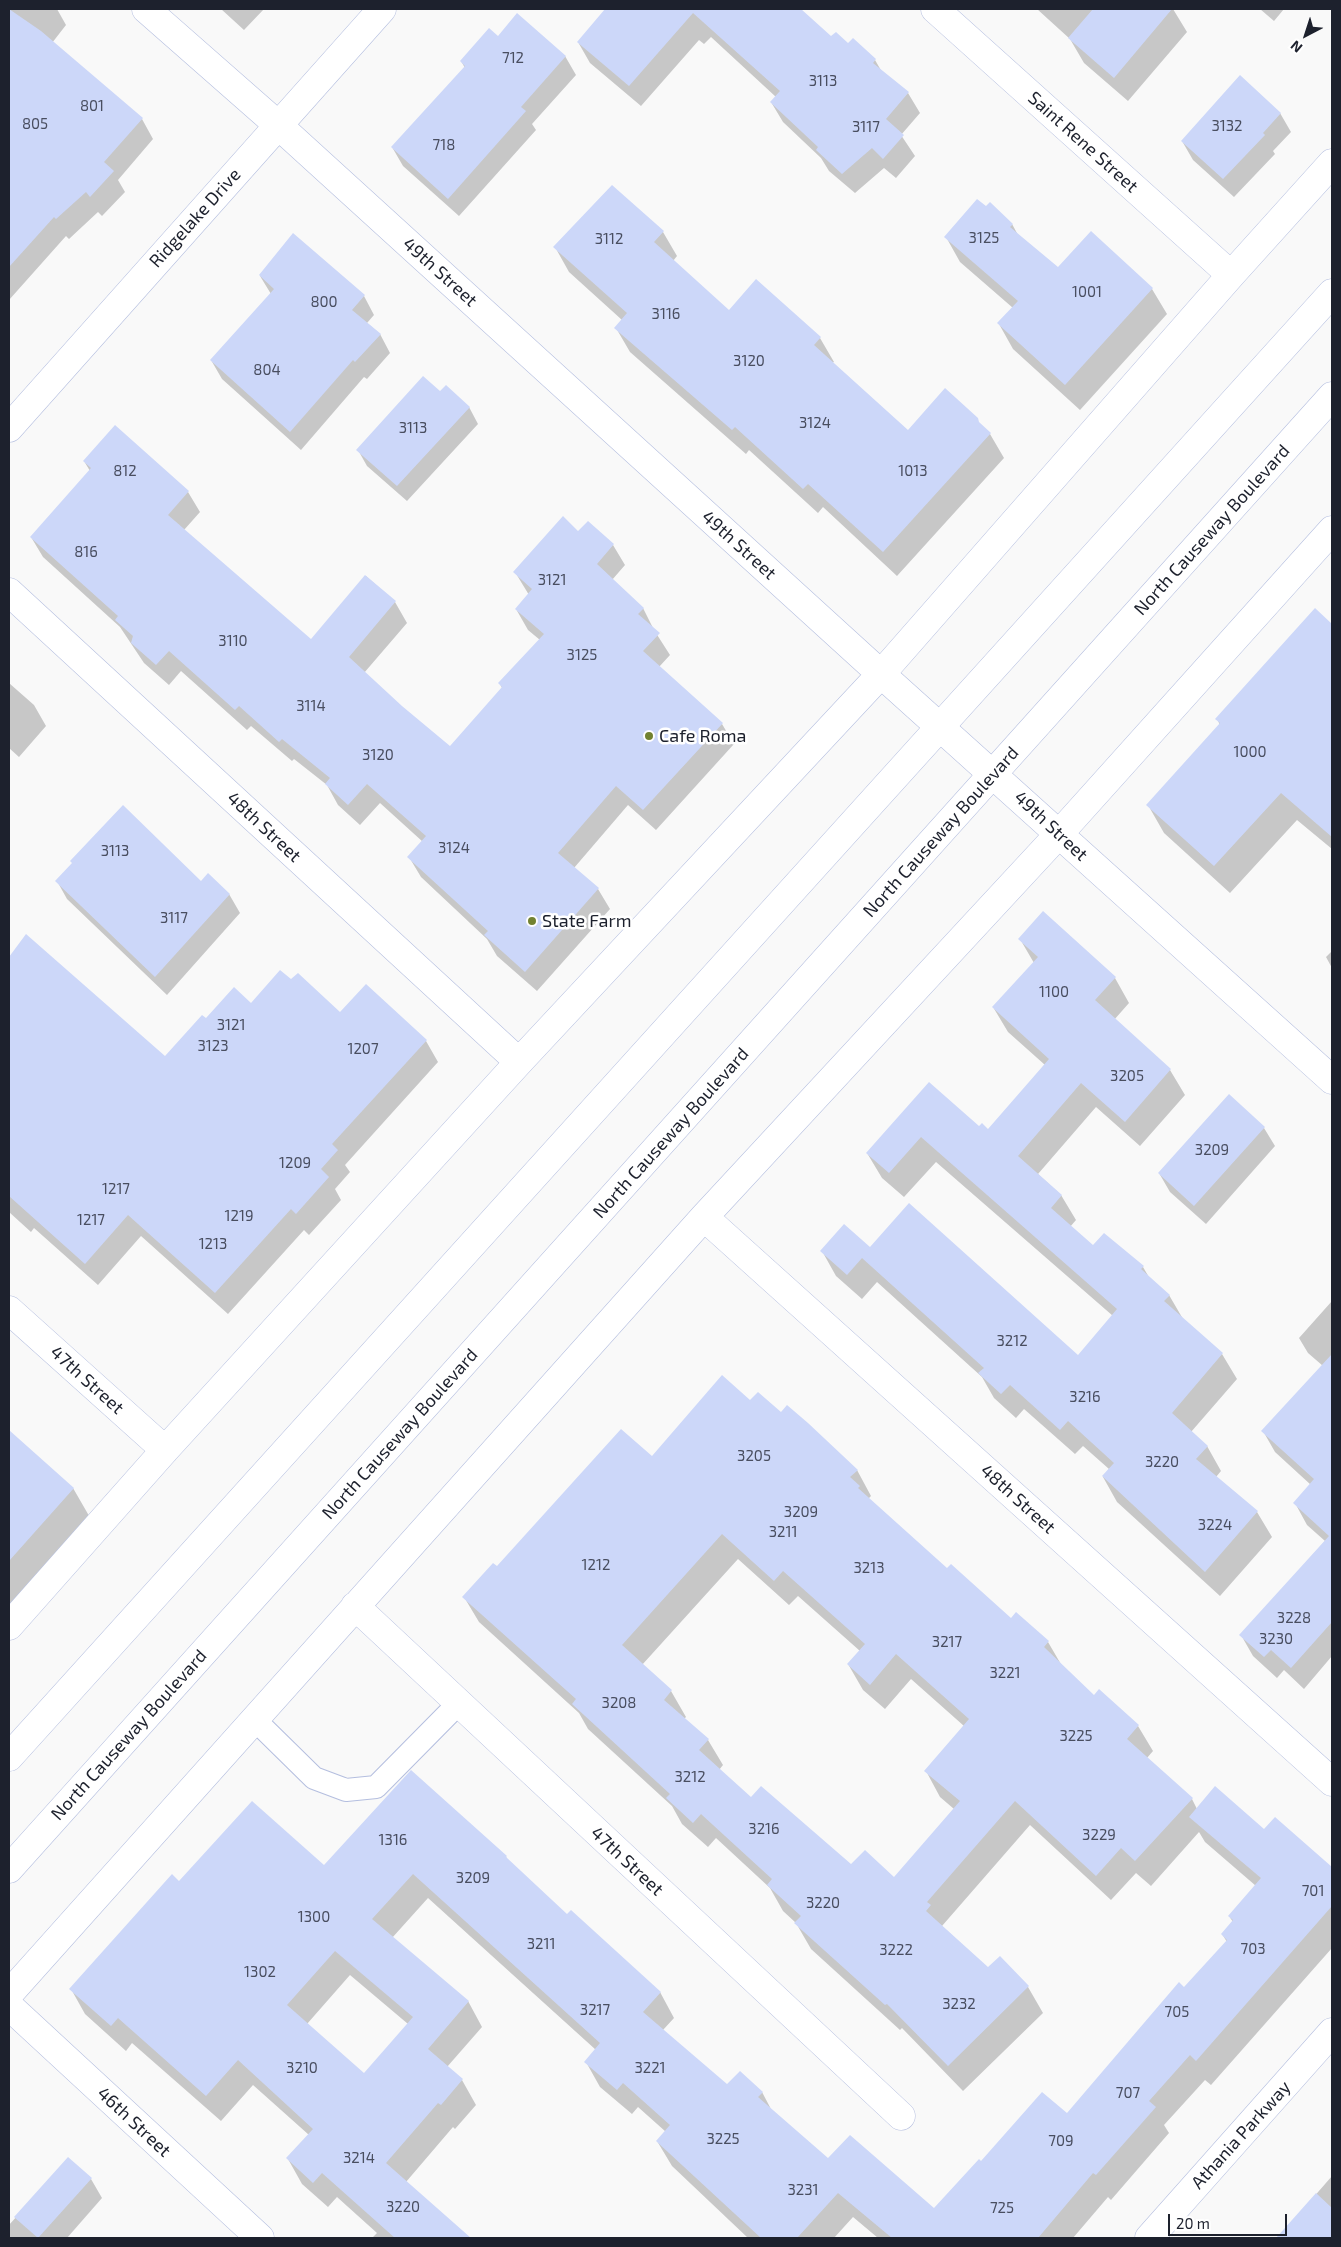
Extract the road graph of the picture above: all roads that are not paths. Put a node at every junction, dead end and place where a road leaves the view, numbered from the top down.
1 (146, 9) edge
2 (382, 9) edge
3 (935, 9) edge
4 (278, 125) junction
5 (1332, 163) edge
6 (1231, 275) junction
7 (1332, 293) edge
8 (1332, 396) edge
9 (9, 428) edge
10 (1332, 530) edge
11 (9, 592) edge
12 (881, 674) junction
13 (940, 726) junction
14 (994, 774) junction
15 (1059, 834) junction
16 (519, 1062) junction
17 (1332, 1080) edge
18 (704, 1217) junction
19 (9, 1310) edge
20 (165, 1450) junction
21 (355, 1606) junction
22 (9, 1626) edge
23 (458, 1704) junction
24 (254, 1718) junction
25 (9, 1757) edge
26 (1332, 1782) edge
27 (9, 1869) edge
28 (9, 1994) edge
29 (9, 2006) edge
30 (1332, 2032) edge
31 (901, 2116) dead end
32 (260, 2238) edge
33 (1150, 2238) edge

1 - 4 main road, 49th Street
2 - 4 main road, Ridgelake Drive
3 - 6 main road, Saint Rene Street
4 - 9 main road, Ridgelake Drive
4 - 12 main road, 49th Street
5 - 6 main road
6 - 12 main road
7 - 13 main road
8 - 14 main road, North Causeway Boulevard
10 - 15 main road
11 - 16 main road, 48th Street
12 - 13 main road, 49th Street
12 - 16 main road
13 - 14 main road, 49th Street
13 - 25 main road
14 - 15 main road, 49th Street
14 - 27 main road, North Causeway Boulevard
15 - 17 main road, 49th Street
15 - 18 main road
16 - 20 main road
18 - 21 main road
18 - 26 main road, 48th Street
19 - 20 main road, 47th Street
20 - 22 main road
21 - 23 main road, 47th Street
21 - 24 main road
23 - 24 lane
23 - 31 main road, 47th Street
24 - 28 main road
29 - 32 main road, 46th Street
30 - 33 main road, Athania Parkway

